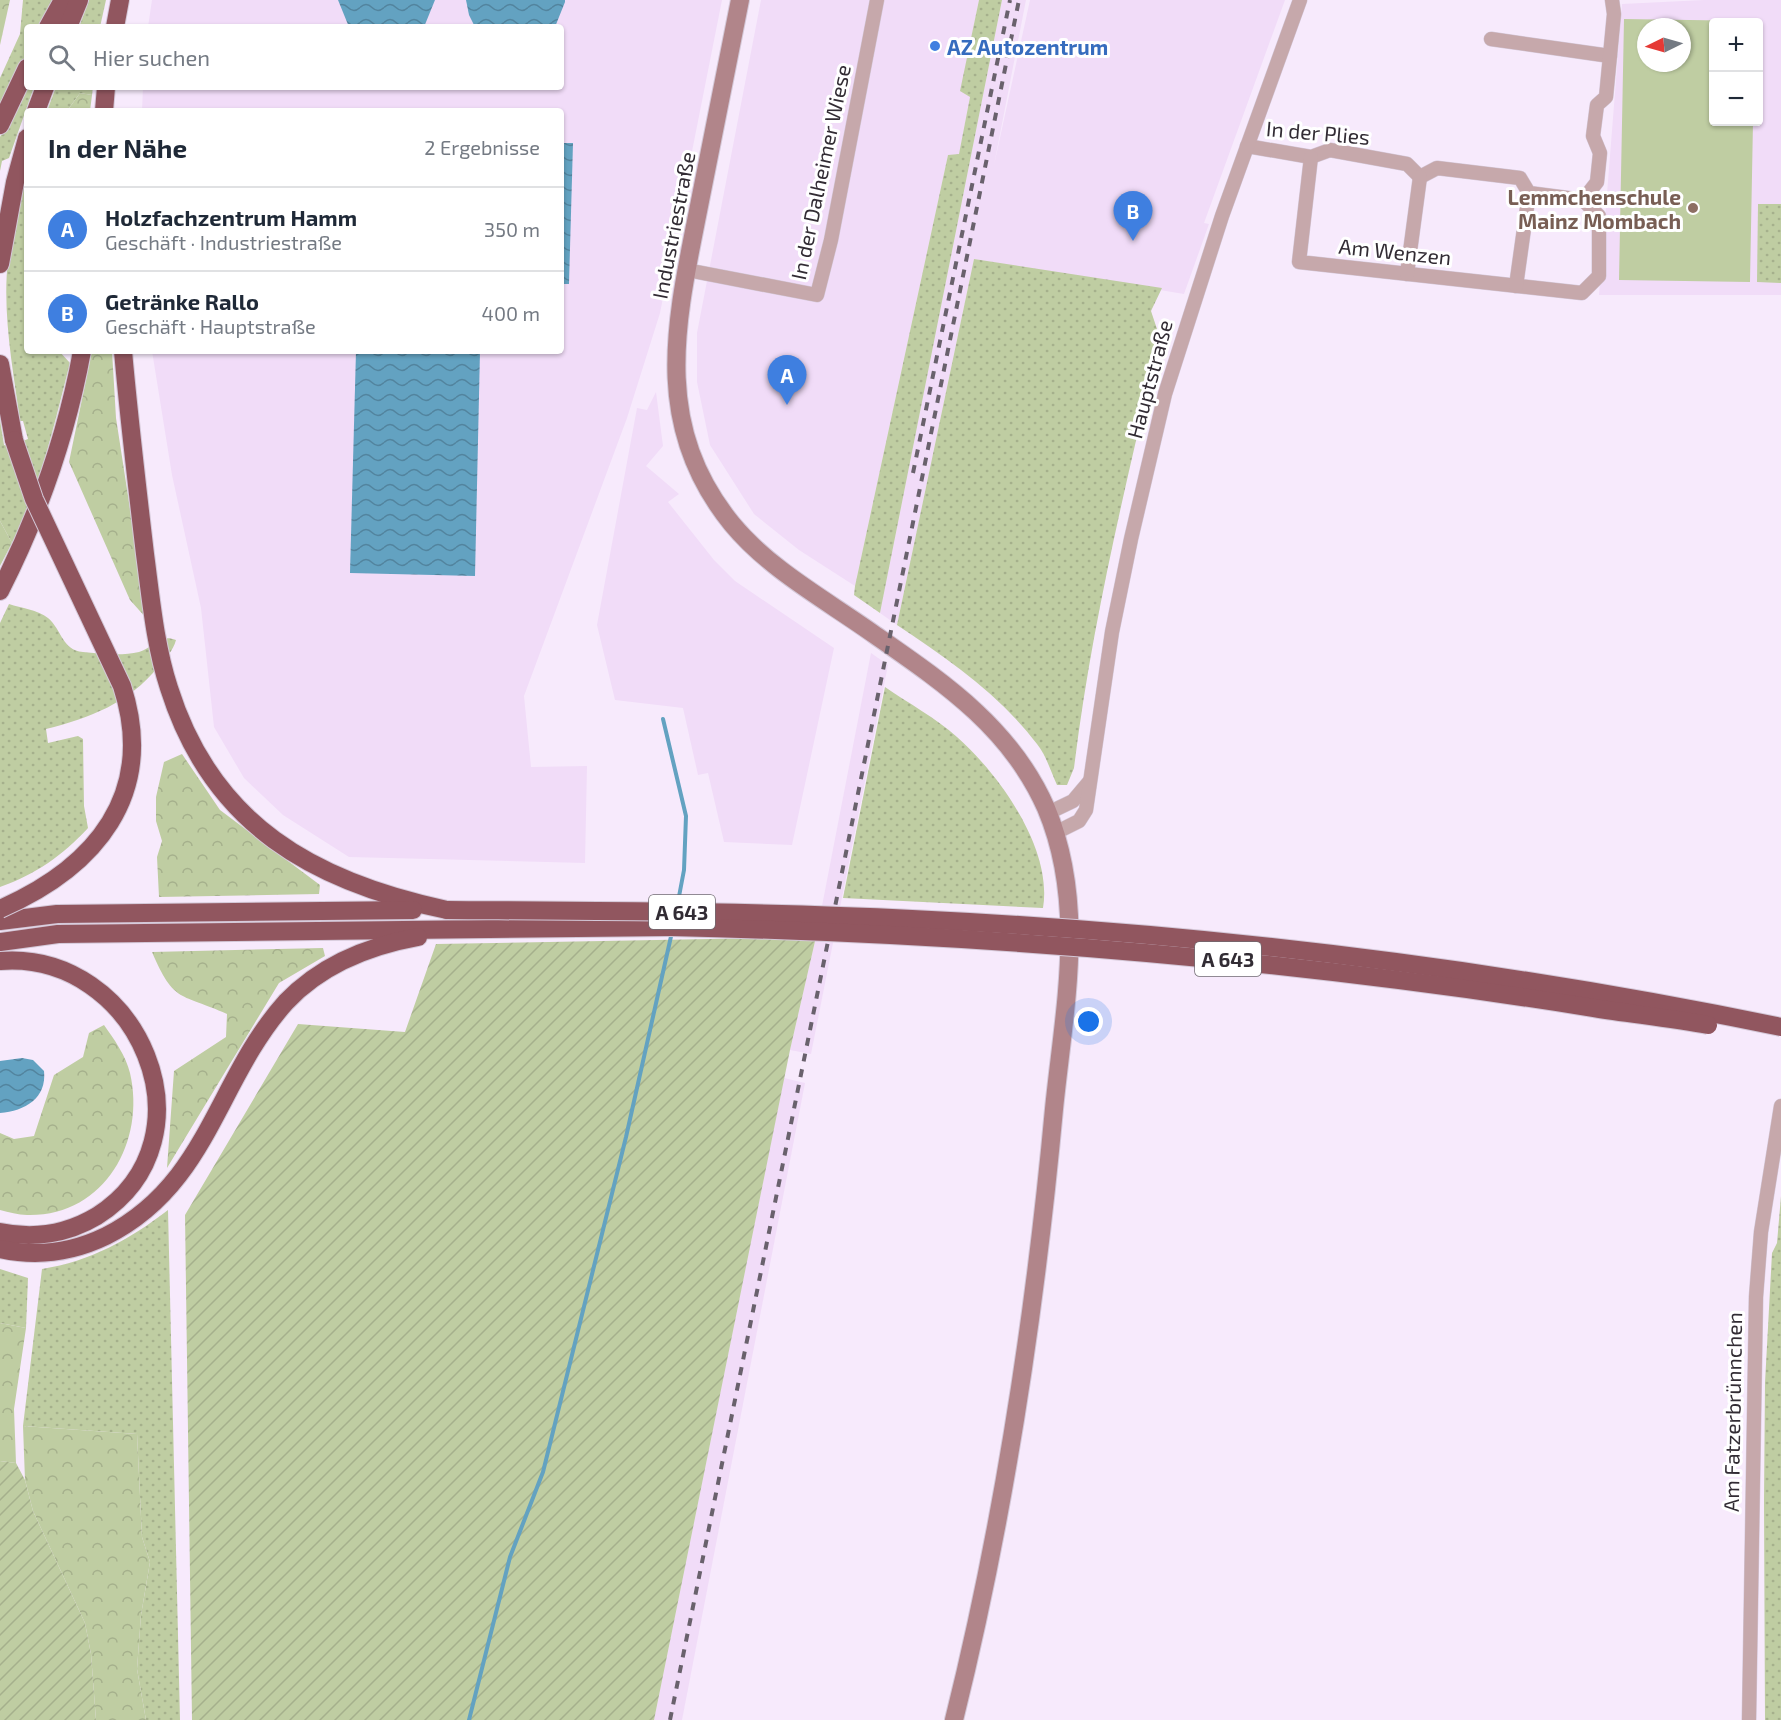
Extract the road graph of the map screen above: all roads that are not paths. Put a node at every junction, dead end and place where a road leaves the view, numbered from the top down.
1 (63, 0) edge
2 (79, 0) edge
3 (120, 0) edge
4 (740, 0) edge
5 (877, 0) edge
6 (1300, 0) edge
7 (1612, 0) edge
8 (50, 24) edge
9 (69, 24) edge
10 (115, 24) edge
11 (1491, 39) dead end
12 (1610, 56) junction
13 (24, 74) edge
14 (44, 90) edge
15 (106, 90) edge
16 (111, 90) edge
17 (37, 108) edge
18 (104, 108) edge
19 (110, 108) edge
20 (0, 125) edge
21 (1247, 146) junction
22 (24, 149) edge
23 (1311, 157) junction
24 (1420, 177) junction
25 (1529, 193) junction
26 (1583, 200) junction
27 (0, 264) edge
28 (687, 270) junction
29 (1407, 274) junction
30 (1516, 286) junction
31 (81, 354) edge
32 (123, 354) edge
33 (0, 364) edge
34 (0, 591) edge
35 (1089, 782) junction
36 (1048, 813) junction
37 (1055, 833) junction
38 (0, 909) edge
39 (447, 910) junction
40 (0, 921) edge
41 (469, 928) junction
42 (0, 942) edge
43 (0, 961) edge
44 (1781, 1027) edge
45 (1781, 1039) edge
46 (1781, 1106) edge
47 (0, 1232) edge
48 (0, 1249) edge
49 (954, 1720) edge
50 (1749, 1720) edge

1 - 8 highway
2 - 9 highway
3 - 10 highway
4 - 28 main road, Industriestraße
5 - 28 street, In der Dalheimer Wiese
6 - 21 street, Hauptstraße
7 - 12 street
11 - 12 street
12 - 26 street
13 - 20 highway
14 - 17 highway
15 - 18 highway
16 - 19 highway
21 - 23 street, In der Plies
21 - 35 street, Hauptstraße
22 - 27 highway
23 - 24 street, In der Plies
23 - 29 street, Am Wenzen
24 - 25 street
24 - 29 street
25 - 26 street
25 - 30 street
26 - 30 street, Am Wenzen
28 - 36 main road, Industriestraße
29 - 30 street, Am Wenzen
31 - 34 highway
32 - 39 highway
33 - 38 highway, bridge
35 - 36 street
35 - 37 street, Hauptstraße
36 - 37 main road, Industriestraße
37 - 49 main road, Industriestraße
39 - 40 highway, A 643
39 - 44 highway, A 643, bridge
41 - 42 highway, A 643
41 - 45 highway, A 643, bridge
41 - 48 highway
43 - 47 highway
46 - 50 street, Am Fatzerbrünnchen

